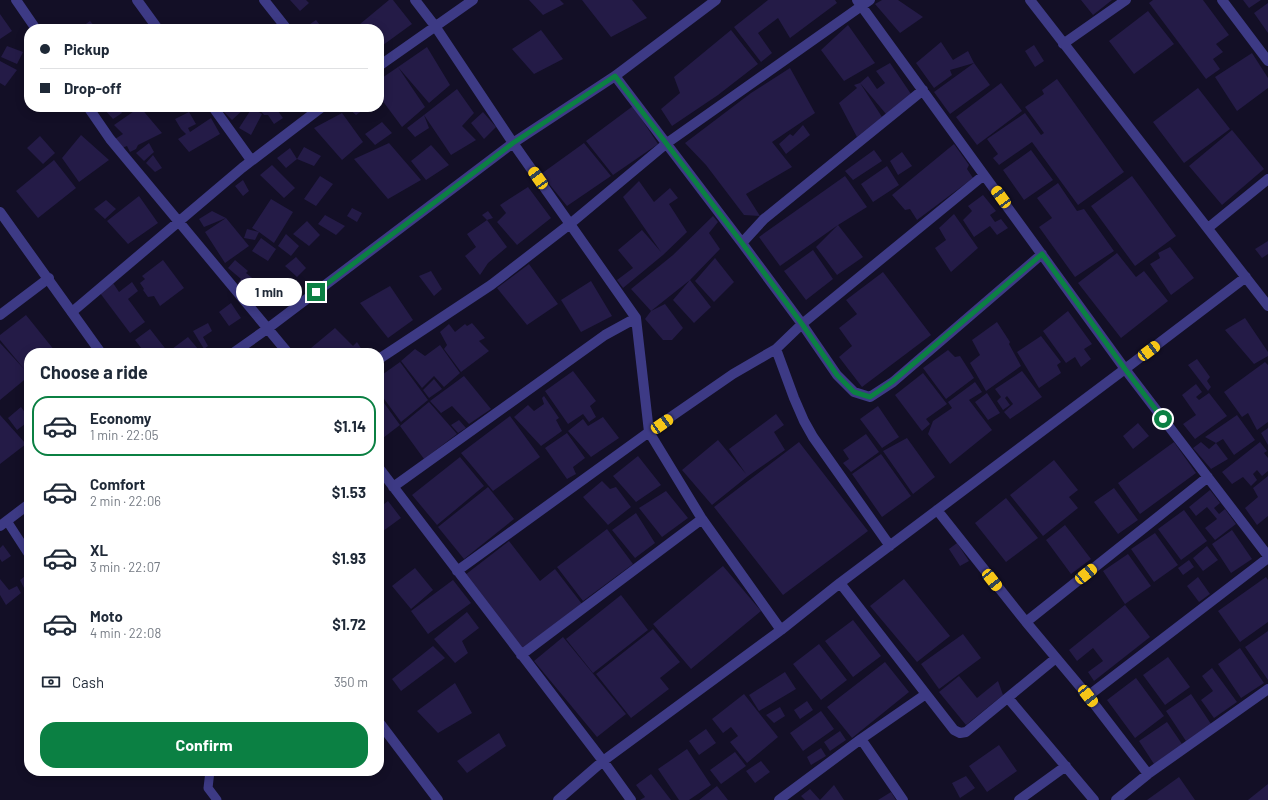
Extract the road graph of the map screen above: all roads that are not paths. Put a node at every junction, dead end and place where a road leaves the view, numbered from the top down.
1 (16, 0) edge
2 (137, 0) edge
3 (264, 0) edge
4 (415, 0) edge
5 (473, 0) edge
6 (716, 0) edge
7 (870, 0) edge
8 (1030, 0) edge
9 (1126, 0) edge
10 (1222, 0) edge
11 (859, 3) edge
12 (33, 24) edge
13 (154, 24) edge
14 (283, 24) edge
15 (435, 26) junction
16 (1064, 44) junction
17 (1268, 61) edge
18 (384, 62) edge
19 (615, 76) junction
20 (923, 90) junction
21 (91, 112) edge
22 (217, 112) edge
23 (315, 112) edge
24 (513, 143) junction
25 (667, 143) junction
26 (251, 160) junction
27 (984, 175) junction
28 (1268, 179) edge
29 (0, 212) edge
30 (178, 222) junction
31 (570, 224) junction
32 (1208, 228) junction
33 (742, 243) junction
34 (1042, 254) junction
35 (1246, 276) junction
36 (49, 278) junction
37 (1268, 306) edge
38 (72, 312) junction
39 (0, 315) edge
40 (636, 318) junction
41 (802, 324) junction
42 (267, 329) junction
43 (97, 348) edge
44 (240, 348) edge
45 (284, 348) edge
46 (776, 349) junction
47 (384, 356) edge
48 (1125, 369) junction
49 (649, 432) junction
50 (384, 475) edge
51 (1208, 477) junction
52 (393, 487) junction
53 (24, 508) edge
54 (937, 510) junction
55 (702, 519) junction
56 (4, 523) edge
57 (890, 546) junction
58 (24, 549) edge
59 (1268, 557) edge
60 (457, 571) junction
61 (840, 584) junction
62 (1026, 622) junction
63 (781, 630) junction
64 (521, 655) junction
65 (1056, 658) junction
66 (1268, 689) edge
67 (926, 694) junction
68 (1088, 696) junction
69 (1008, 698) junction
70 (384, 729) edge
71 (861, 739) junction
72 (603, 761) junction
73 (1066, 766) junction
74 (1148, 774) junction
75 (209, 776) edge
76 (217, 800) edge
77 (438, 800) edge
78 (558, 800) edge
79 (631, 800) edge
80 (779, 800) edge
81 (903, 800) edge
82 (1019, 800) edge
83 (1094, 800) edge
84 (1116, 800) edge

1 - 12 street
2 - 13 street
3 - 14 street
4 - 15 street
5 - 15 street
6 - 19 street
7 - 11 street
8 - 16 street
9 - 16 street
10 - 17 street
11 - 20 street
11 - 25 street
15 - 18 street
15 - 24 street
16 - 32 street
19 - 24 street
19 - 25 street
20 - 27 street
20 - 33 street
21 - 30 street
22 - 26 street
23 - 26 street
24 - 31 street
24 - 42 street
25 - 31 street
25 - 33 street
26 - 30 street
27 - 34 street
27 - 41 street
28 - 32 street
29 - 36 street
30 - 38 street
30 - 42 street
31 - 40 street
31 - 47 street
32 - 35 street
33 - 41 street
34 - 41 street
34 - 48 street
35 - 37 street
35 - 48 street
36 - 38 street
36 - 39 street
38 - 43 street
40 - 49 street
40 - 52 street
41 - 46 street
42 - 44 street
42 - 45 street
46 - 49 street
46 - 57 street
48 - 51 street
48 - 54 street
49 - 55 street
49 - 60 street
50 - 52 street
51 - 59 street
51 - 62 street
52 - 60 street
53 - 56 street
54 - 57 street
54 - 62 street
55 - 63 street
55 - 64 street
56 - 58 lane
57 - 61 street
59 - 68 street
60 - 64 street
61 - 63 street
61 - 67 street
62 - 65 street
63 - 72 street
64 - 72 street
65 - 68 street
65 - 69 street
66 - 74 street
67 - 69 street
67 - 71 street
68 - 74 street
69 - 73 street
70 - 77 street
71 - 80 street
71 - 81 street
72 - 78 street
72 - 79 street
73 - 82 street
73 - 83 street
74 - 84 street
75 - 76 lane

